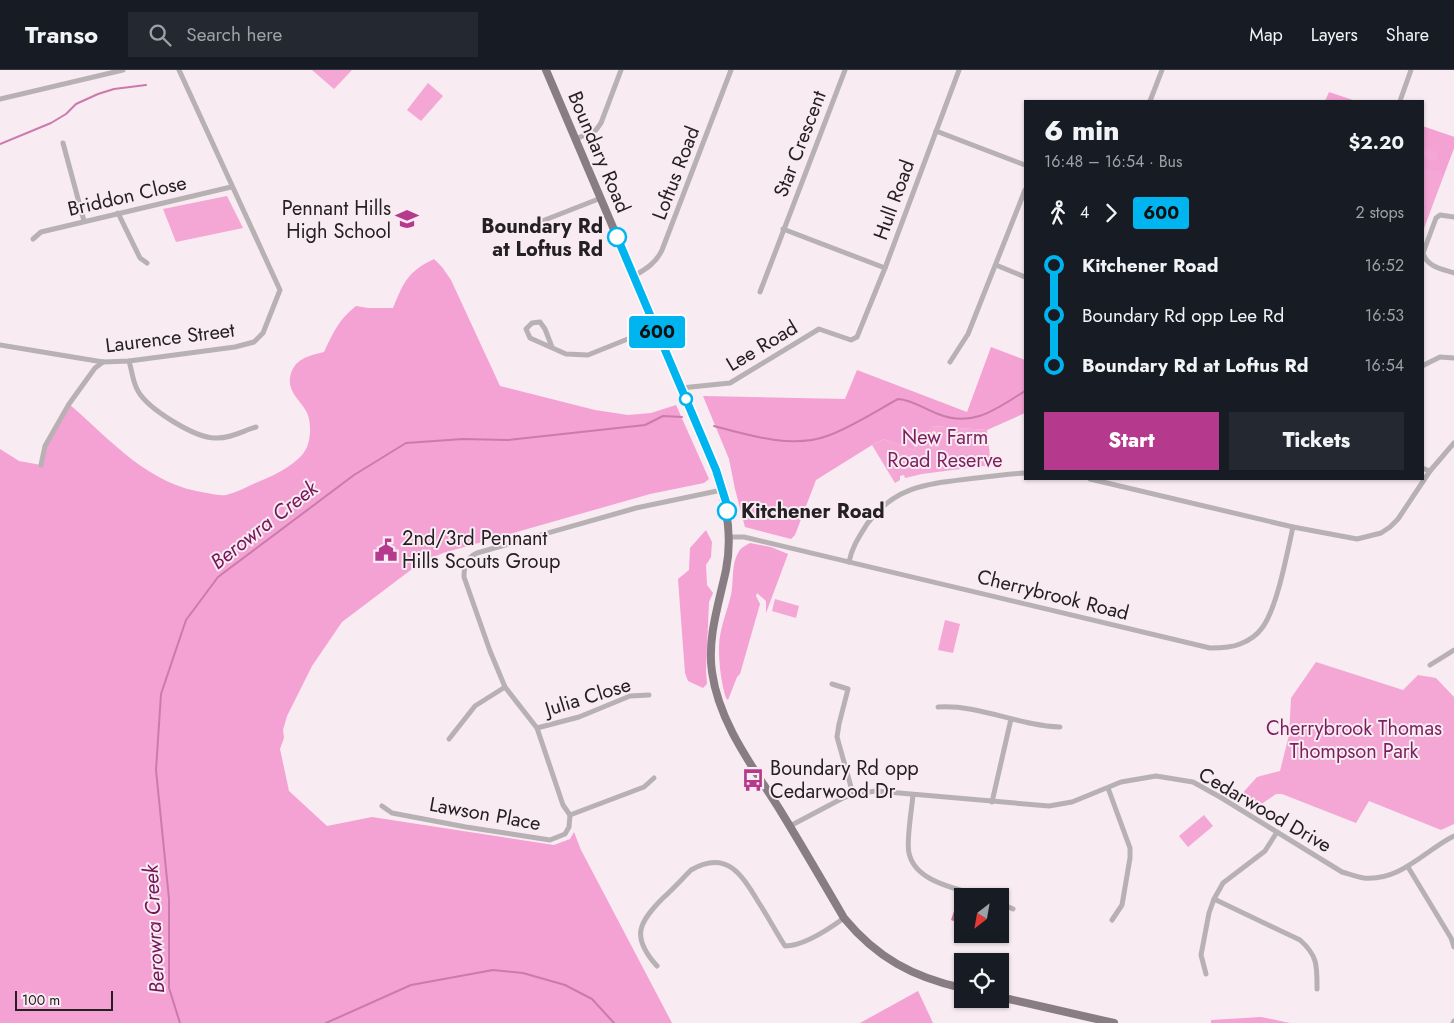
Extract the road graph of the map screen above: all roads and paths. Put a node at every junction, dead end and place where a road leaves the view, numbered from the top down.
1 (123, 70) edge
2 (179, 70) edge
3 (546, 70) edge
4 (621, 70) edge
5 (731, 70) edge
6 (845, 70) edge
7 (959, 70) edge
8 (1162, 70) edge
9 (1411, 70) edge
10 (0, 99) edge
11 (1150, 100) edge
12 (1400, 100) edge
13 (936, 131) junction
14 (576, 140) junction
15 (63, 143) dead end
16 (1024, 166) edge
17 (231, 187) junction
18 (1024, 193) edge
19 (601, 198) junction
20 (118, 213) junction
21 (1454, 217) edge
22 (84, 221) junction
23 (783, 229) junction
24 (514, 232) dead end
25 (33, 239) dead end
26 (1424, 250) edge
27 (1424, 256) edge
28 (146, 263) dead end
29 (996, 265) junction
30 (885, 268) junction
31 (1454, 273) edge
32 (634, 276) junction
33 (1024, 277) edge
34 (760, 292) dead end
35 (656, 328) junction
36 (855, 338) joint
37 (0, 345) edge
38 (552, 348) junction
39 (1454, 358) edge
40 (129, 361) junction
41 (103, 362) junction
42 (950, 362) dead end
43 (1424, 365) edge
44 (681, 388) junction
45 (256, 427) dead end
46 (1454, 443) edge
47 (41, 465) dead end
48 (1424, 469) edge
49 (1430, 471) junction
50 (1024, 473) edge
51 (1094, 480) edge
52 (722, 490) junction
53 (1293, 527) junction
54 (729, 536) junction
55 (849, 562) junction
56 (1454, 650) edge
57 (1430, 665) dead end
58 (832, 684) dead end
59 (505, 687) junction
60 (649, 695) dead end
61 (938, 707) dead end
62 (1011, 719) junction
63 (1060, 727) dead end
64 (537, 728) junction
65 (449, 739) dead end
66 (654, 778) dead end
67 (1108, 788) junction
68 (853, 794) junction
69 (913, 795) junction
70 (992, 802) junction
71 (382, 806) dead end
72 (570, 815) junction
73 (790, 826) junction
74 (1277, 832) junction
75 (1454, 836) edge
76 (1408, 867) junction
77 (957, 888) edge
78 (1214, 899) junction
79 (1009, 907) edge
80 (1013, 909) dead end
81 (844, 918) junction
82 (1112, 920) dead end
83 (1454, 948) edge
84 (657, 966) dead end
85 (1206, 974) dead end
86 (954, 986) edge
87 (1317, 989) dead end
88 (1009, 999) edge
89 (1114, 1023) edge

1 - 10 street
2 - 17 street, Laurence Street
3 - 14 main road, Boundary Road
4 - 14 street
5 - 32 street, Loftus Road
6 - 23 street, Star Crescent
7 - 13 street, Hull Road
8 - 11 street
9 - 12 street
13 - 16 street
13 - 30 street, Hull Road
14 - 19 main road, Boundary Road
15 - 22 street
17 - 20 street, Briddon Close
17 - 40 street, Laurence Street
18 - 29 street
19 - 24 street
19 - 32 main road, Boundary Road
20 - 22 street, Briddon Close
20 - 28 street
21 - 26 street
22 - 25 street, Briddon Close
23 - 30 street
23 - 34 street, Star Crescent
27 - 31 street
29 - 33 street
29 - 42 street
30 - 36 street, Hull Road
32 - 35 main road, Boundary Road
35 - 38 street
35 - 44 main road, Boundary Road
36 - 44 street, Lee Road
37 - 41 street, Laurence Street
38 - 38 street
39 - 43 street
40 - 41 street, Laurence Street
40 - 45 street
41 - 47 street
44 - 52 main road, Boundary Road
46 - 49 street
48 - 49 street
49 - 53 street
50 - 55 street
51 - 53 street
52 - 54 main road, Boundary Road
52 - 59 street
53 - 55 street, Cherrybrook Road
54 - 55 street, Cherrybrook Road
54 - 73 main road, Boundary Road
56 - 57 street
58 - 68 street
59 - 64 street
59 - 65 street
60 - 64 street, Julia Close
61 - 62 street
62 - 63 street
62 - 70 street
64 - 72 street
66 - 72 street
67 - 70 street, Cedarwood Drive
67 - 74 street, Cedarwood Drive
67 - 82 street
68 - 69 street, Cedarwood Drive
68 - 73 street, Cedarwood Drive
69 - 70 street, Cedarwood Drive
69 - 77 street
71 - 72 street, Lawson Place
73 - 81 main road, Boundary Road
74 - 76 street, Cedarwood Drive
74 - 78 street
75 - 76 street, Cedarwood Drive
76 - 83 street
78 - 85 street
78 - 87 street
79 - 80 street
81 - 84 street
81 - 86 main road, Boundary Road
88 - 89 main road

